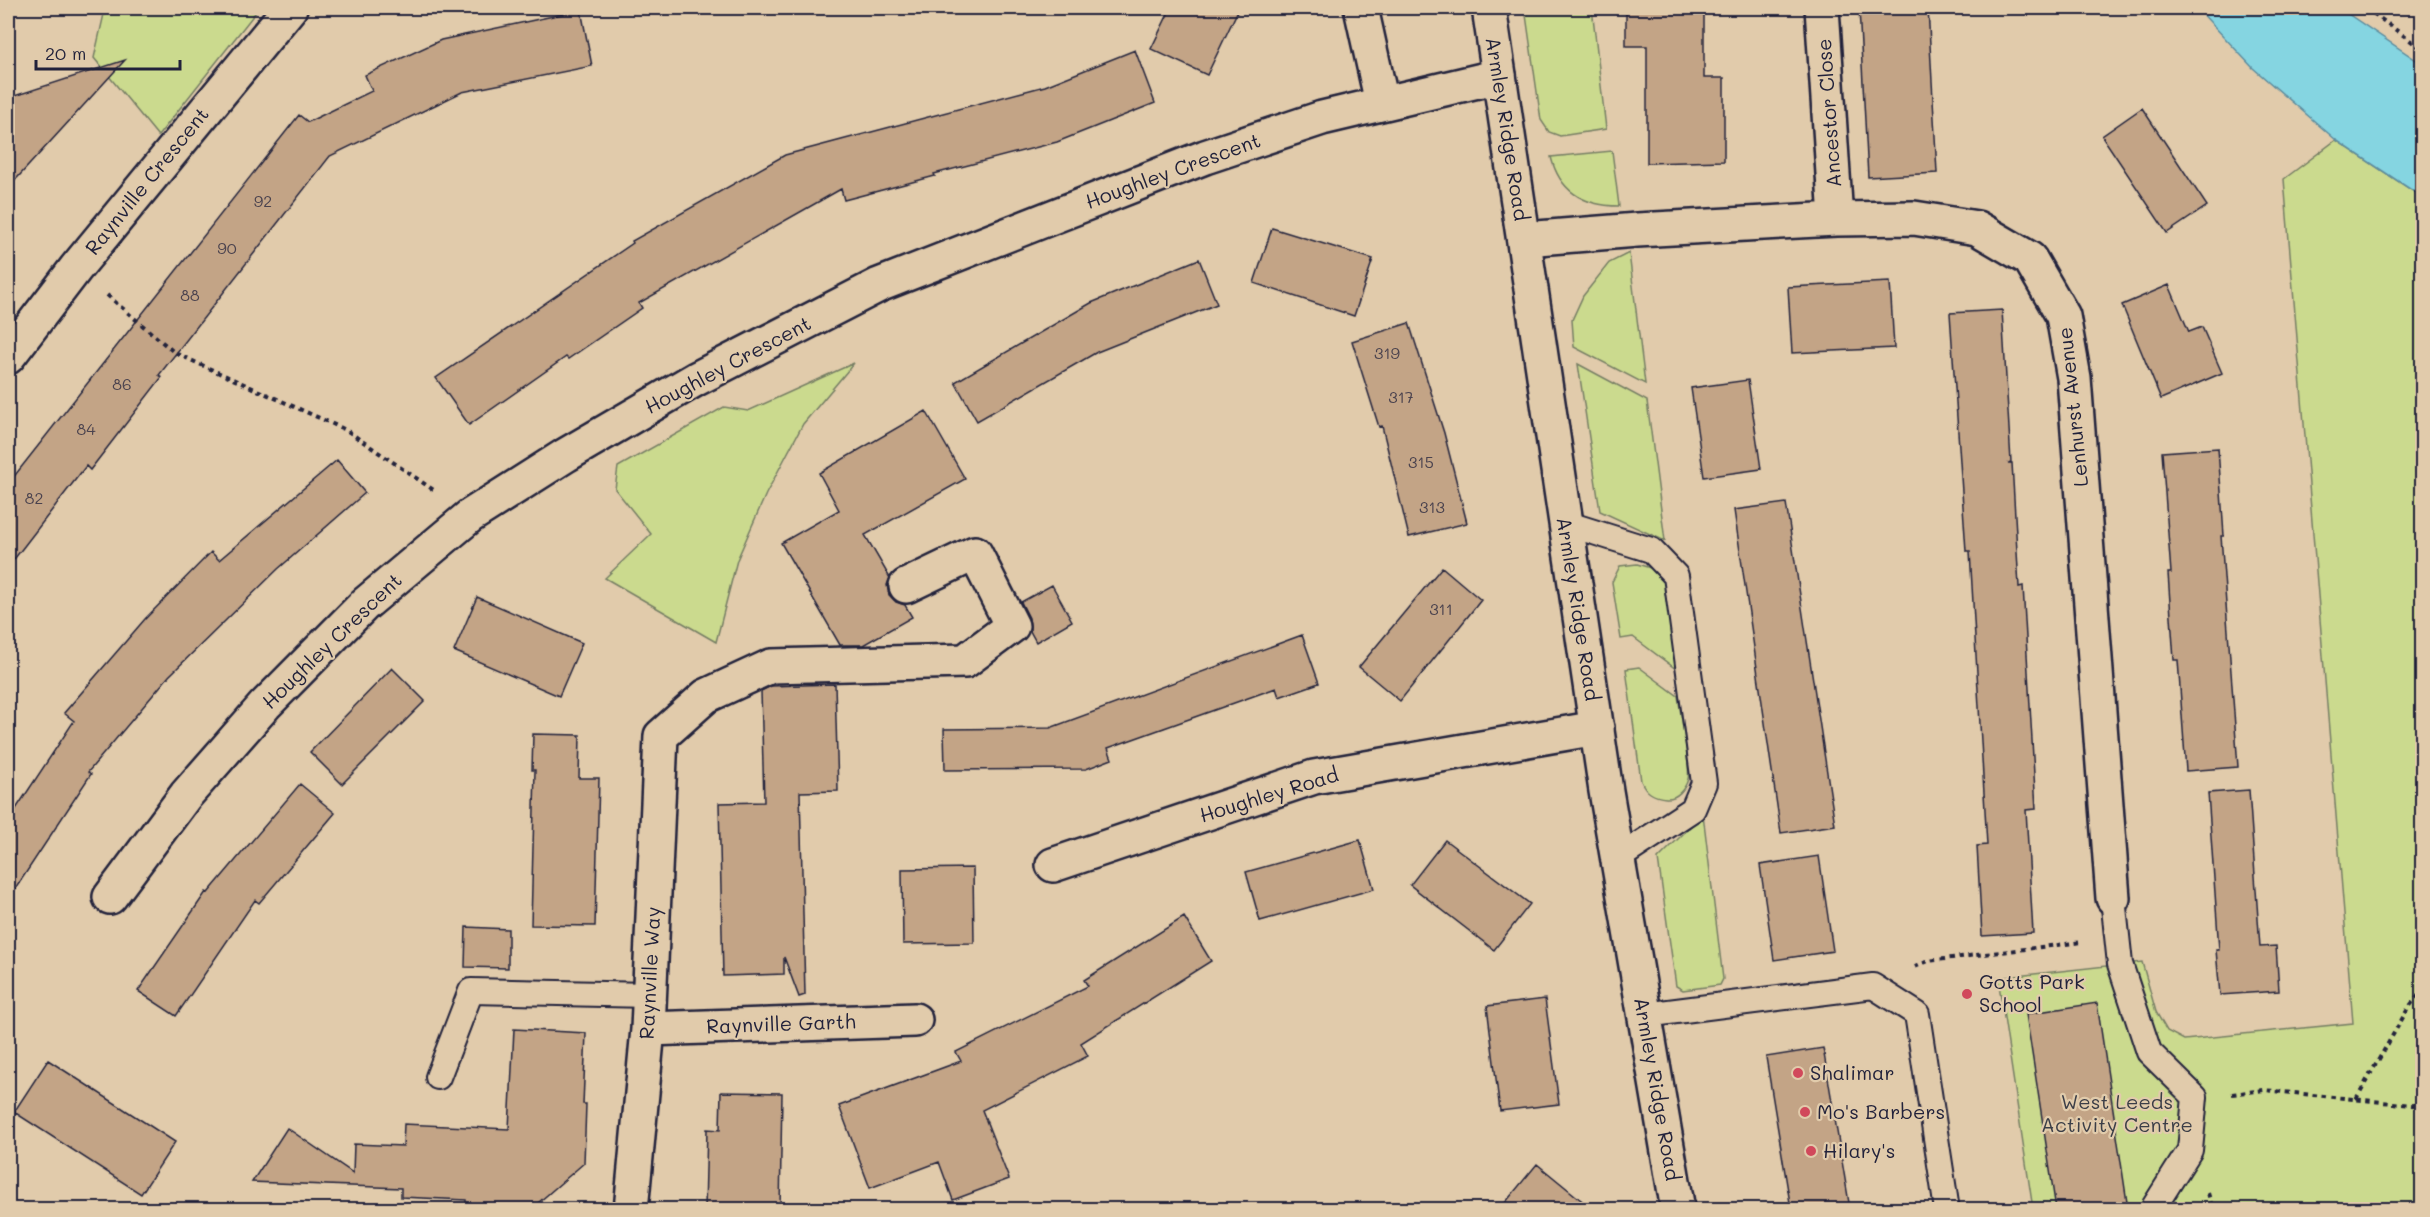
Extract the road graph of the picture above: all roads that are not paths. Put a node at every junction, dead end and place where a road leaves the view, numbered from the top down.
1 (290, 8) edge
2 (1361, 8) edge
3 (1489, 8) edge
4 (1822, 8) edge
5 (1499, 76) junction
6 (1382, 104) junction
7 (1836, 219) junction
8 (1525, 239) junction
9 (8, 357) edge
10 (1565, 523) junction
11 (906, 586) dead end
12 (1597, 728) junction
13 (1617, 859) junction
14 (1053, 865) dead end
15 (110, 897) dead end
16 (2113, 898) joint
17 (649, 995) junction
18 (1645, 1016) junction
19 (915, 1020) dead end
20 (648, 1029) junction
21 (438, 1077) dead end
22 (632, 1209) edge
23 (1678, 1209) edge
24 (1947, 1209) edge
25 (2152, 1209) edge

1 - 9 street, Raynville Crescent
2 - 6 street
3 - 5 street, Armley Ridge Road
4 - 7 street, Ancestor Close
5 - 6 street, Houghley Crescent
5 - 8 street, Armley Ridge Road
6 - 15 street, Houghley Crescent
7 - 8 street, Lenhurst Avenue
7 - 16 street, Lenhurst Avenue
8 - 10 street, Armley Ridge Road
10 - 12 street, Armley Ridge Road
10 - 13 lane
11 - 17 street, Raynville Way
12 - 13 street, Armley Ridge Road
12 - 14 street, Houghley Road
13 - 18 street, Armley Ridge Road
16 - 25 lane
17 - 20 street, Raynville Way
17 - 21 lane
18 - 23 street, Armley Ridge Road
18 - 24 lane
19 - 20 street, Raynville Garth
20 - 22 street, Raynville Way

